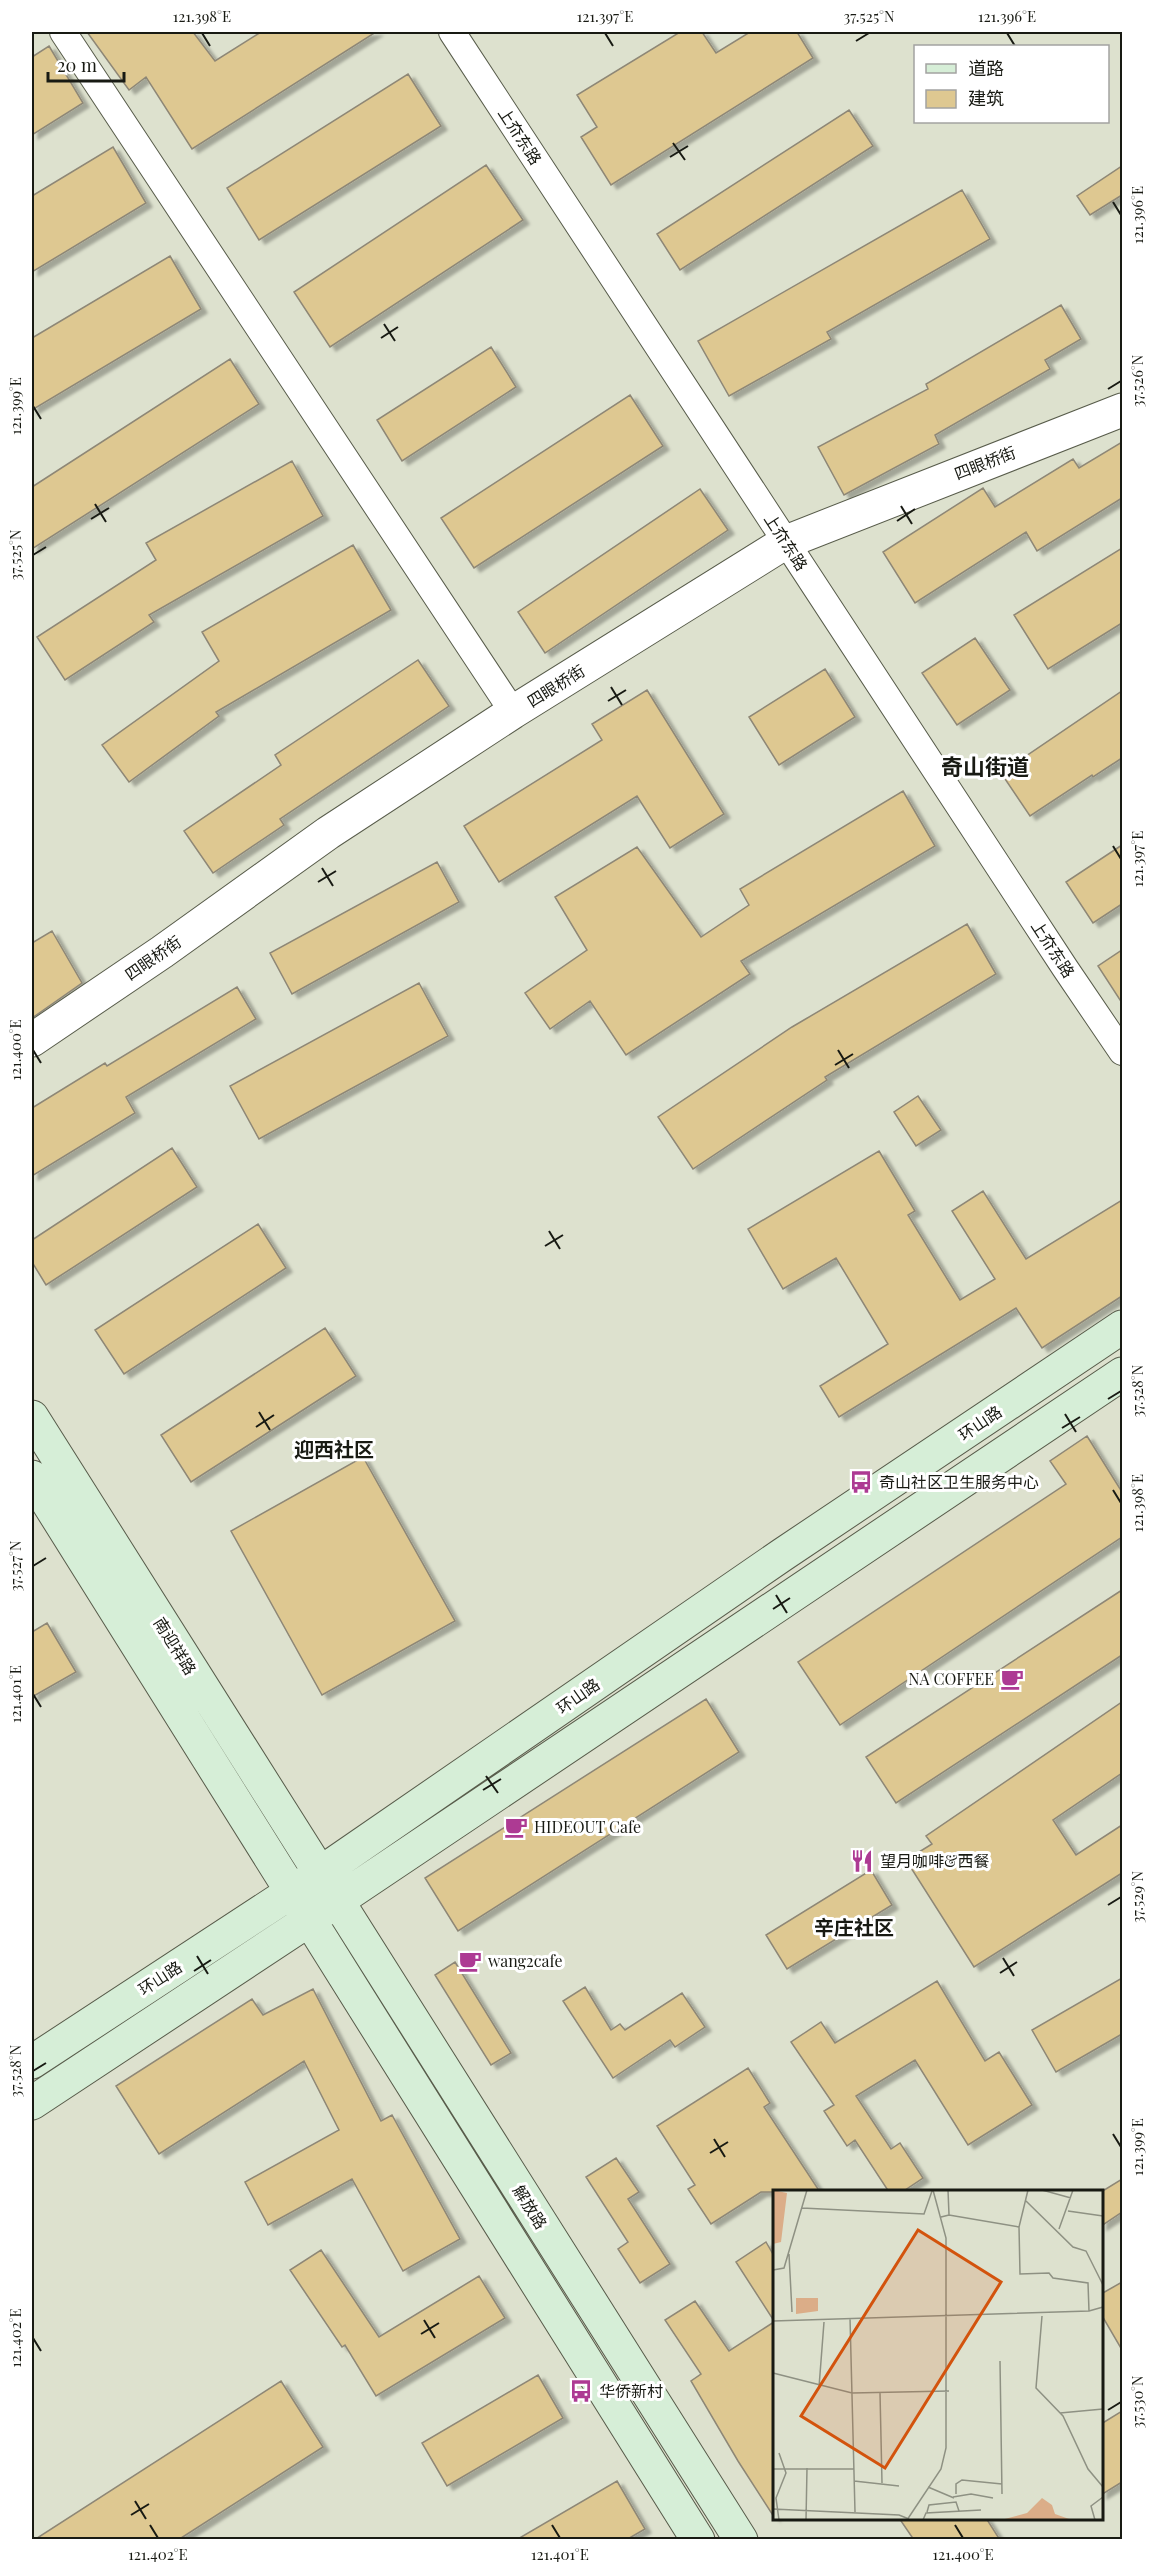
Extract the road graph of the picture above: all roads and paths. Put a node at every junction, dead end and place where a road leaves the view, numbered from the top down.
1 (63, 32) edge
2 (452, 32) edge
3 (1122, 410) edge
4 (786, 542) junction
5 (513, 712) junction
6 (32, 1040) edge
7 (1122, 1052) edge
8 (1122, 1327) edge
9 (1122, 1374) edge
10 (32, 1417) edge
11 (32, 1477) edge
12 (328, 1887) junction
13 (291, 1893) junction
14 (309, 1920) junction
15 (32, 2062) edge
16 (32, 2103) edge
17 (698, 2540) edge
18 (741, 2540) edge

1 - 5 street
2 - 4 street, 上夼东路
3 - 4 street, 四眼桥街
4 - 5 street, 四眼桥街
4 - 7 street, 上夼东路
5 - 6 street, 四眼桥街
8 - 12 main road, 环山路
9 - 12 main road, 环山路
10 - 12 main road, 南迎祥路
11 - 13 main road, 南迎祥路
12 - 13 main road, 环山路
12 - 14 main road, 环山路
12 - 18 main road, 解放路
13 - 14 main road
13 - 15 main road, 环山路
14 - 16 main road, 环山路
14 - 17 main road

